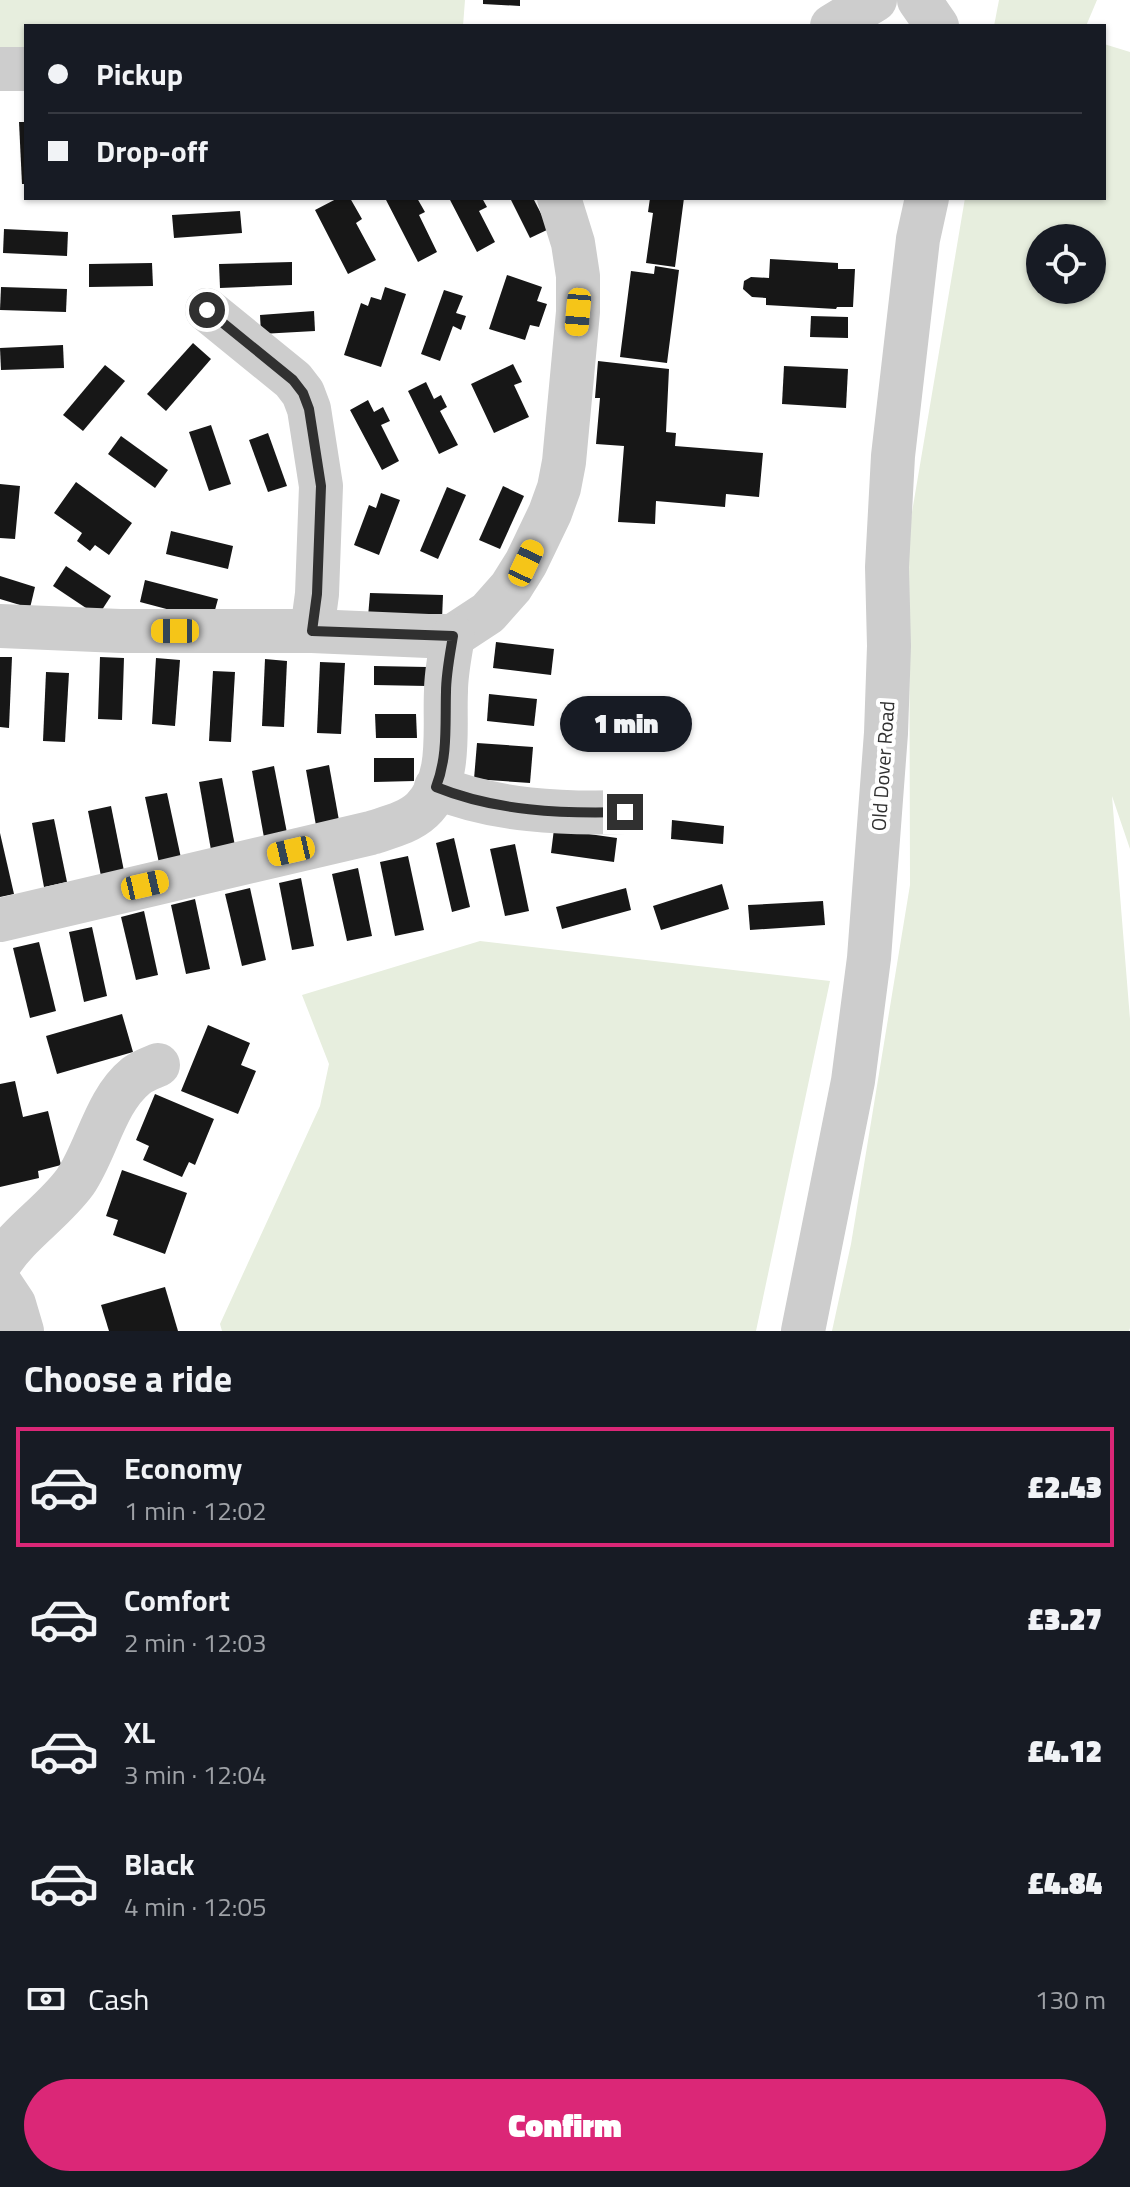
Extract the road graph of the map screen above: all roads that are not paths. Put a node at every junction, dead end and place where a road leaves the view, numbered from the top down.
1 (875, 0) edge
2 (919, 0) edge
3 (835, 24) edge
4 (936, 24) edge
5 (0, 69) edge
6 (24, 69) edge
7 (560, 200) edge
8 (927, 200) edge
9 (207, 310) dead end
10 (0, 626) edge
11 (312, 631) junction
12 (453, 636) junction
13 (436, 787) junction
14 (625, 812) dead end
15 (0, 920) edge
16 (158, 1065) dead end
17 (0, 1263) edge
18 (0, 1283) edge
19 (22, 1331) edge
20 (803, 1331) edge

1 - 3 street
2 - 4 street
5 - 6 street
7 - 12 street
8 - 20 street, Old Dover Road
9 - 11 street
10 - 11 street
11 - 12 street
12 - 13 street
13 - 14 street
13 - 15 street
16 - 17 street
18 - 19 street

